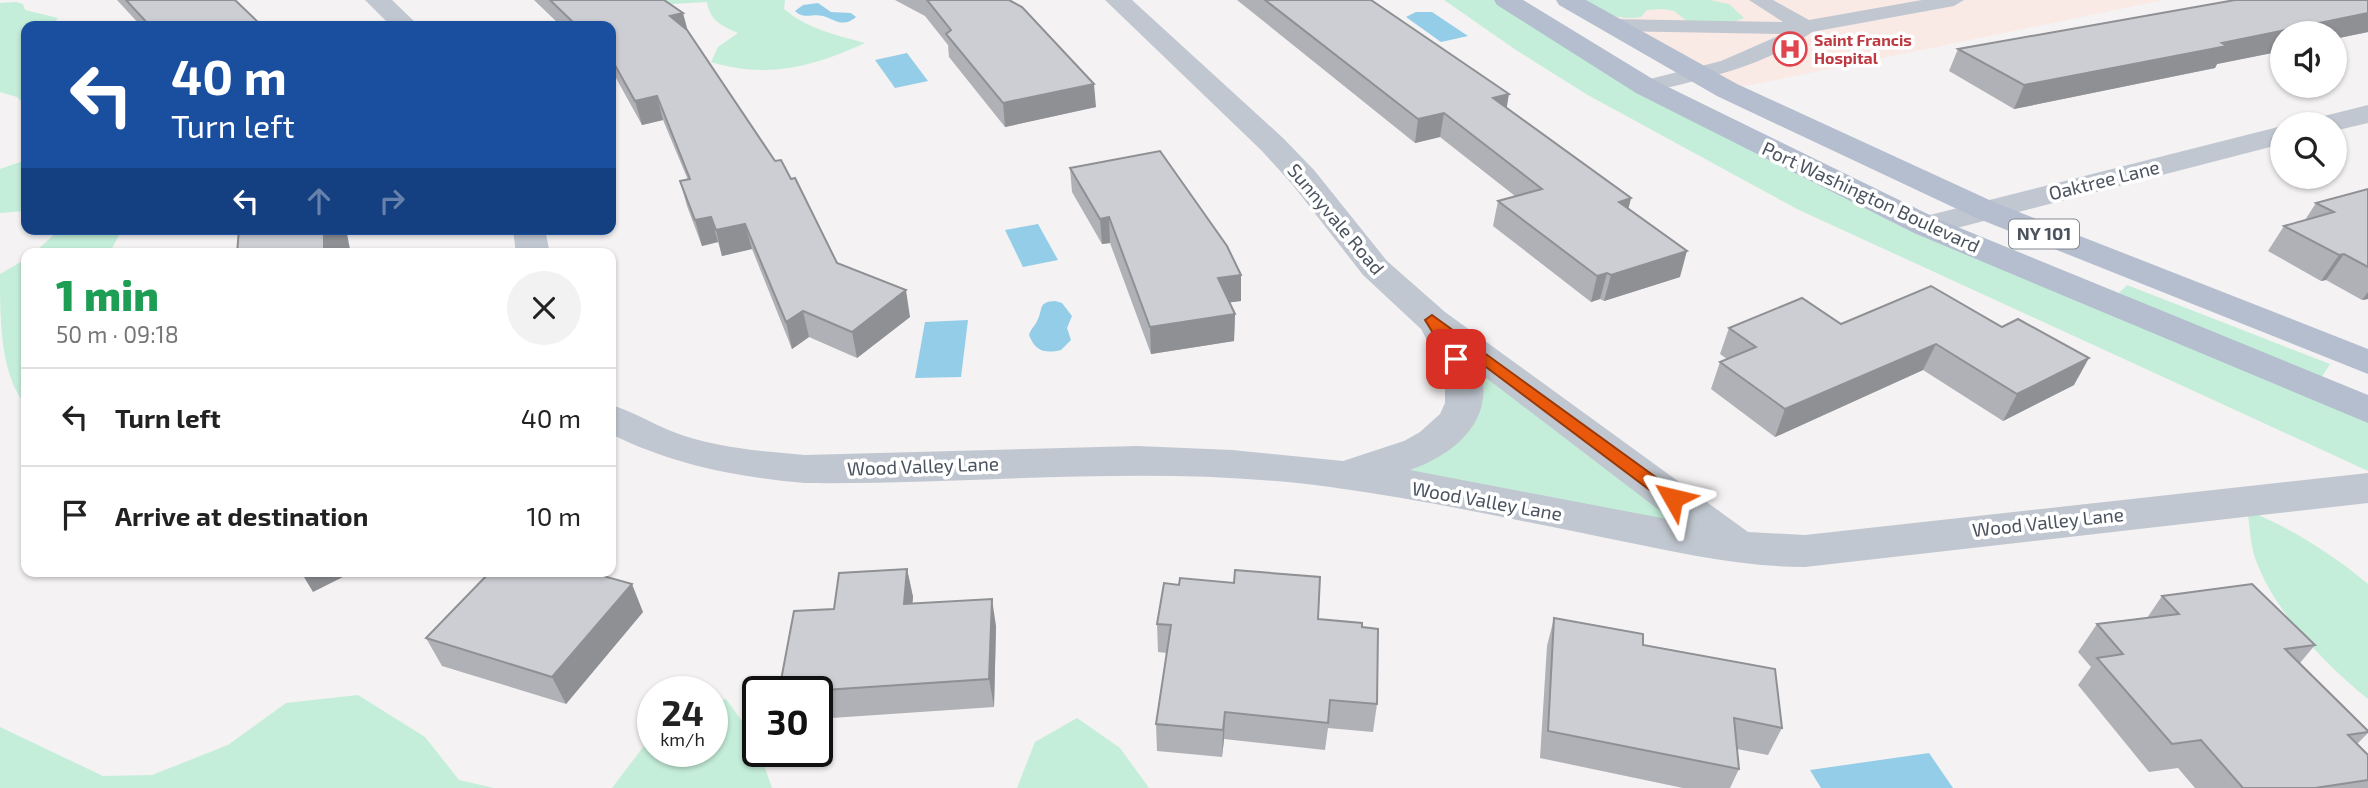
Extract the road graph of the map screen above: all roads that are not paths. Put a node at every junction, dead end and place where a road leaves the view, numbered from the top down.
1 (377, 0) edge
2 (1116, 0) edge
3 (1506, 0) edge
4 (1568, 0) edge
5 (1759, 0) edge
6 (1954, 0) edge
7 (400, 21) edge
8 (1611, 25) junction
9 (1806, 27) junction
10 (1696, 74) junction
11 (1646, 87) junction
12 (2368, 114) edge
13 (2347, 119) edge
14 (2270, 138) edge
15 (1985, 211) junction
16 (1926, 226) junction
17 (1432, 320) junction
18 (2368, 362) edge
19 (2368, 410) edge
20 (616, 421) edge
21 (1342, 474) junction
22 (2368, 488) edge
23 (1738, 547) junction

1 - 7 street
2 - 17 street, Sunnyvale Road
3 - 11 main road, Port Washington Boulevard / NY 101
4 - 8 main road, Port Washington Boulevard / NY 101
5 - 9 lane
6 - 9 lane
8 - 9 lane
8 - 10 main road, Port Washington Boulevard / NY 101
9 - 10 lane
10 - 11 lane
10 - 15 main road, Port Washington Boulevard / NY 101
11 - 16 main road, Port Washington Boulevard / NY 101
12 - 13 street
14 - 15 street, Oaktree Lane
15 - 16 street, Oaktree Lane
15 - 18 main road, Port Washington Boulevard / NY 101
16 - 19 main road, Port Washington Boulevard / NY 101
17 - 21 street
17 - 23 street, Sunnyvale Road
20 - 21 street, Wood Valley Lane
21 - 23 street, Wood Valley Lane
22 - 23 street, Wood Valley Lane

